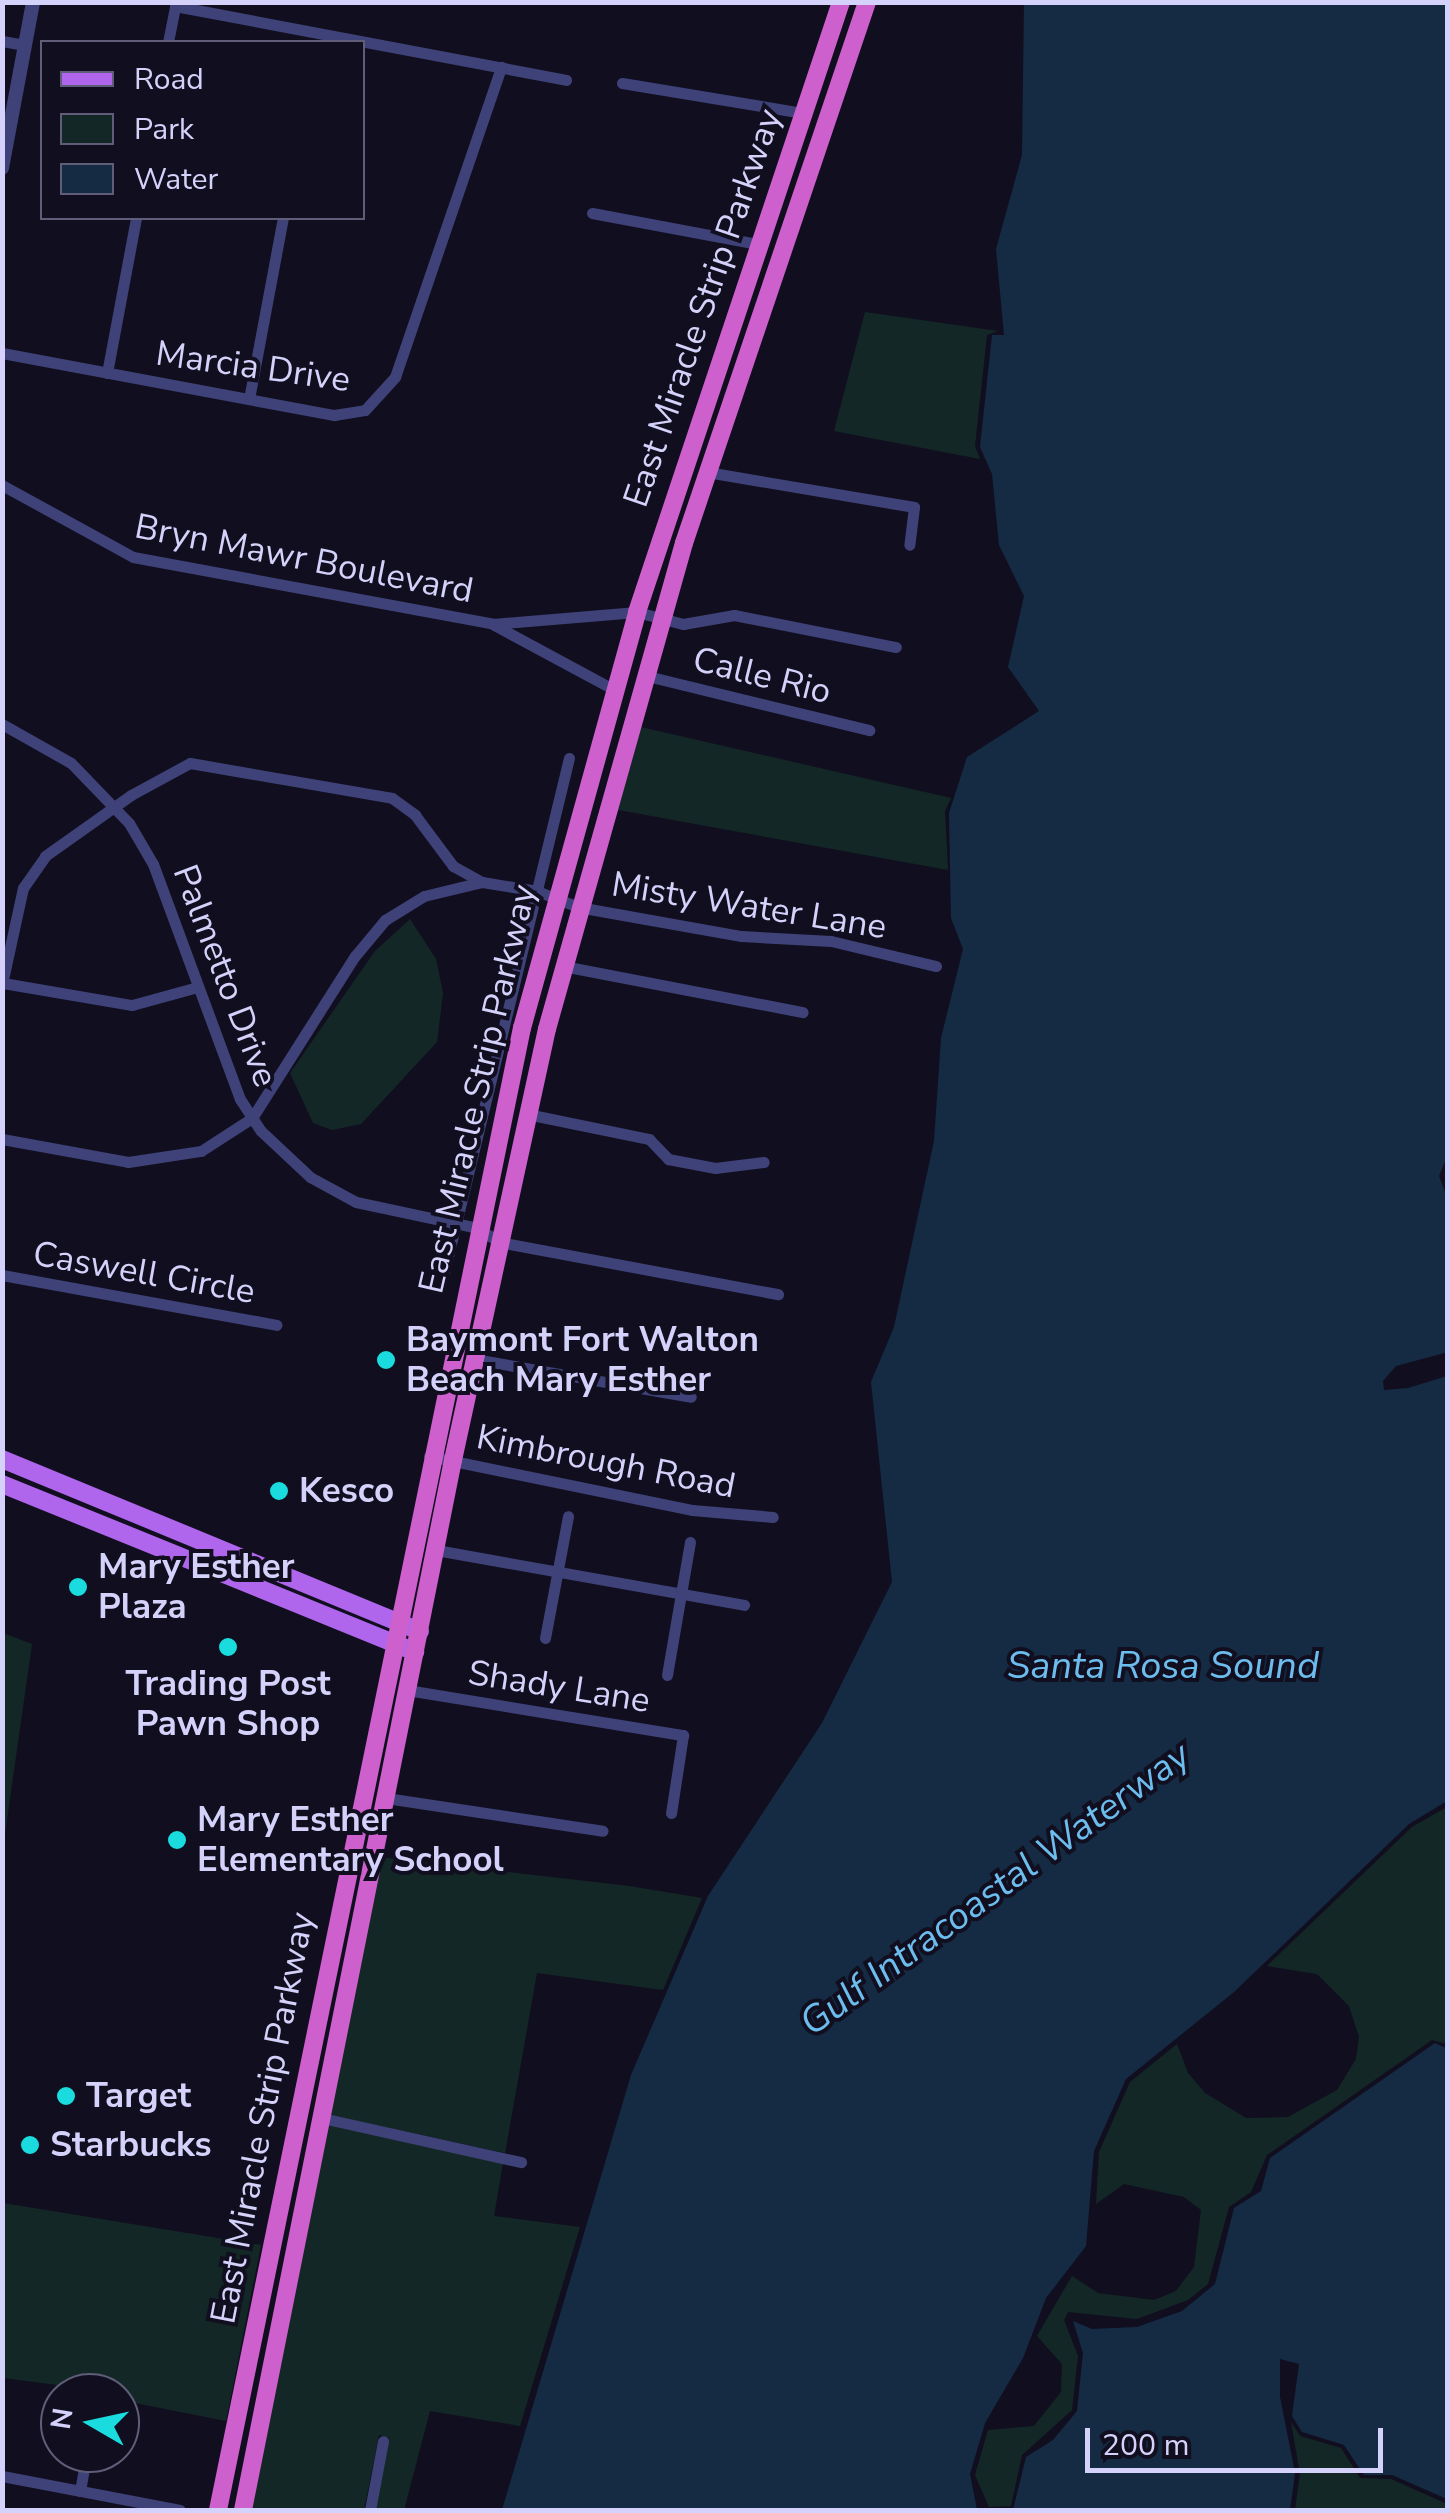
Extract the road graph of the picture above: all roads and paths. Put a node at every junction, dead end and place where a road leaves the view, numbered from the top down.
1 (33, 2) edge
2 (841, 2) edge
3 (866, 2) edge
4 (175, 4) edge
5 (168, 40) edge
6 (358, 40) edge
7 (2, 41) edge
8 (365, 41) edge
9 (25, 45) junction
10 (501, 68) junction
11 (566, 80) dead end
12 (622, 82) dead end
13 (804, 113) junction
14 (827, 120) junction
15 (2, 168) edge
16 (592, 213) dead end
17 (136, 220) edge
18 (282, 220) edge
19 (758, 244) junction
20 (2, 353) edge
21 (107, 373) junction
22 (712, 380) junction
23 (735, 387) junction
24 (250, 400) junction
25 (707, 472) junction
26 (2, 485) edge
27 (909, 545) dead end
28 (636, 612) junction
29 (660, 619) junction
30 (494, 624) junction
31 (896, 647) dead end
32 (643, 676) junction
33 (614, 689) junction
34 (2, 724) edge
35 (869, 730) dead end
36 (569, 758) dead end
37 (114, 806) junction
38 (482, 882) junction
39 (536, 891) junction
40 (555, 898) junction
41 (578, 907) junction
42 (563, 966) junction
43 (936, 966) dead end
44 (3, 984) edge
45 (198, 987) junction
46 (803, 1012) dead end
47 (526, 1114) junction
48 (252, 1118) junction
49 (2, 1139) edge
50 (764, 1162) dead end
51 (455, 1224) junction
52 (476, 1228) junction
53 (499, 1242) junction
54 (444, 1273) dead end
55 (2, 1275) edge
56 (778, 1294) dead end
57 (276, 1325) dead end
58 (474, 1359) junction
59 (690, 1397) dead end
60 (429, 1456) junction
61 (2, 1458) edge
62 (453, 1460) junction
63 (2, 1484) edge
64 (568, 1516) dead end
65 (773, 1516) dead end
66 (690, 1542) dead end
67 (436, 1550) junction
68 (557, 1571) junction
69 (681, 1592) junction
70 (744, 1605) dead end
71 (396, 1622) junction
72 (420, 1632) junction
73 (545, 1638) dead end
74 (390, 1646) junction
75 (416, 1652) junction
76 (667, 1676) dead end
77 (407, 1690) junction
78 (386, 1798) junction
79 (671, 1813) dead end
80 (602, 1832) dead end
81 (322, 2118) junction
82 (521, 2162) dead end
83 (383, 2441) dead end
84 (83, 2473) edge
85 (2, 2476) edge
86 (80, 2491) junction
87 (180, 2510) edge
88 (218, 2510) edge
89 (244, 2510) edge
90 (370, 2510) edge

1 - 9 street
2 - 13 highway, East Miracle Strip Parkway
3 - 14 highway, East Miracle Strip Parkway
4 - 5 street
4 - 6 street
7 - 9 street
8 - 10 street
9 - 15 street
10 - 11 street
10 - 24 street, Marcia Drive
12 - 13 street
13 - 14 highway
13 - 19 highway, East Miracle Strip Parkway
14 - 23 highway, East Miracle Strip Parkway
16 - 19 street
17 - 21 street
18 - 24 street
19 - 22 highway, East Miracle Strip Parkway
20 - 21 street, Marcia Drive
21 - 24 street, Marcia Drive
22 - 23 highway
22 - 28 highway, East Miracle Strip Parkway
23 - 25 highway, East Miracle Strip Parkway
25 - 27 street
25 - 29 highway, East Miracle Strip Parkway
26 - 30 street, Bryn Mawr Boulevard
28 - 29 street
28 - 30 street, Bryn Mawr Boulevard
28 - 33 highway, East Miracle Strip Parkway
29 - 31 street
29 - 32 highway, East Miracle Strip Parkway
30 - 33 street, Bryn Mawr Boulevard
32 - 35 street, Calle Rio
32 - 41 highway, East Miracle Strip Parkway
33 - 40 highway, East Miracle Strip Parkway
34 - 37 street, Palmetto Drive
36 - 39 street
37 - 38 street
37 - 44 street
37 - 45 street, Palmetto Drive
38 - 39 street, Misty Water Lane
38 - 48 street
39 - 40 street, Misty Water Lane
39 - 51 street
40 - 41 street, Misty Water Lane
40 - 52 highway, East Miracle Strip Parkway
41 - 42 highway, East Miracle Strip Parkway
41 - 43 street, Misty Water Lane
42 - 46 street
42 - 47 highway, East Miracle Strip Parkway
44 - 45 street
45 - 48 street, Palmetto Drive
47 - 50 street
47 - 53 highway, East Miracle Strip Parkway
48 - 49 street
48 - 51 street, Palmetto Drive
51 - 52 street, Palmetto Drive
51 - 54 street
52 - 53 street
52 - 60 highway, East Miracle Strip Parkway
53 - 56 street
53 - 58 highway, East Miracle Strip Parkway
55 - 57 street, Caswell Circle
58 - 59 street
58 - 62 highway, East Miracle Strip Parkway
60 - 62 street, Kimbrough Road
60 - 71 highway, East Miracle Strip Parkway
61 - 71 main road
62 - 65 street, Kimbrough Road
62 - 67 highway, East Miracle Strip Parkway
63 - 74 main road
64 - 68 street
66 - 69 street
67 - 68 street
67 - 72 highway, East Miracle Strip Parkway
68 - 69 street
68 - 73 street
69 - 70 street
69 - 76 street
71 - 72 main road
71 - 74 highway, East Miracle Strip Parkway
72 - 75 highway, East Miracle Strip Parkway
74 - 75 main road
74 - 88 highway, East Miracle Strip Parkway
75 - 77 highway, East Miracle Strip Parkway
77 - 78 highway, East Miracle Strip Parkway
77 - 79 street, Shady Lane
78 - 80 street
78 - 81 highway, East Miracle Strip Parkway
81 - 82 street
81 - 89 highway, East Miracle Strip Parkway
83 - 90 street
84 - 86 street
85 - 86 street
86 - 87 street

